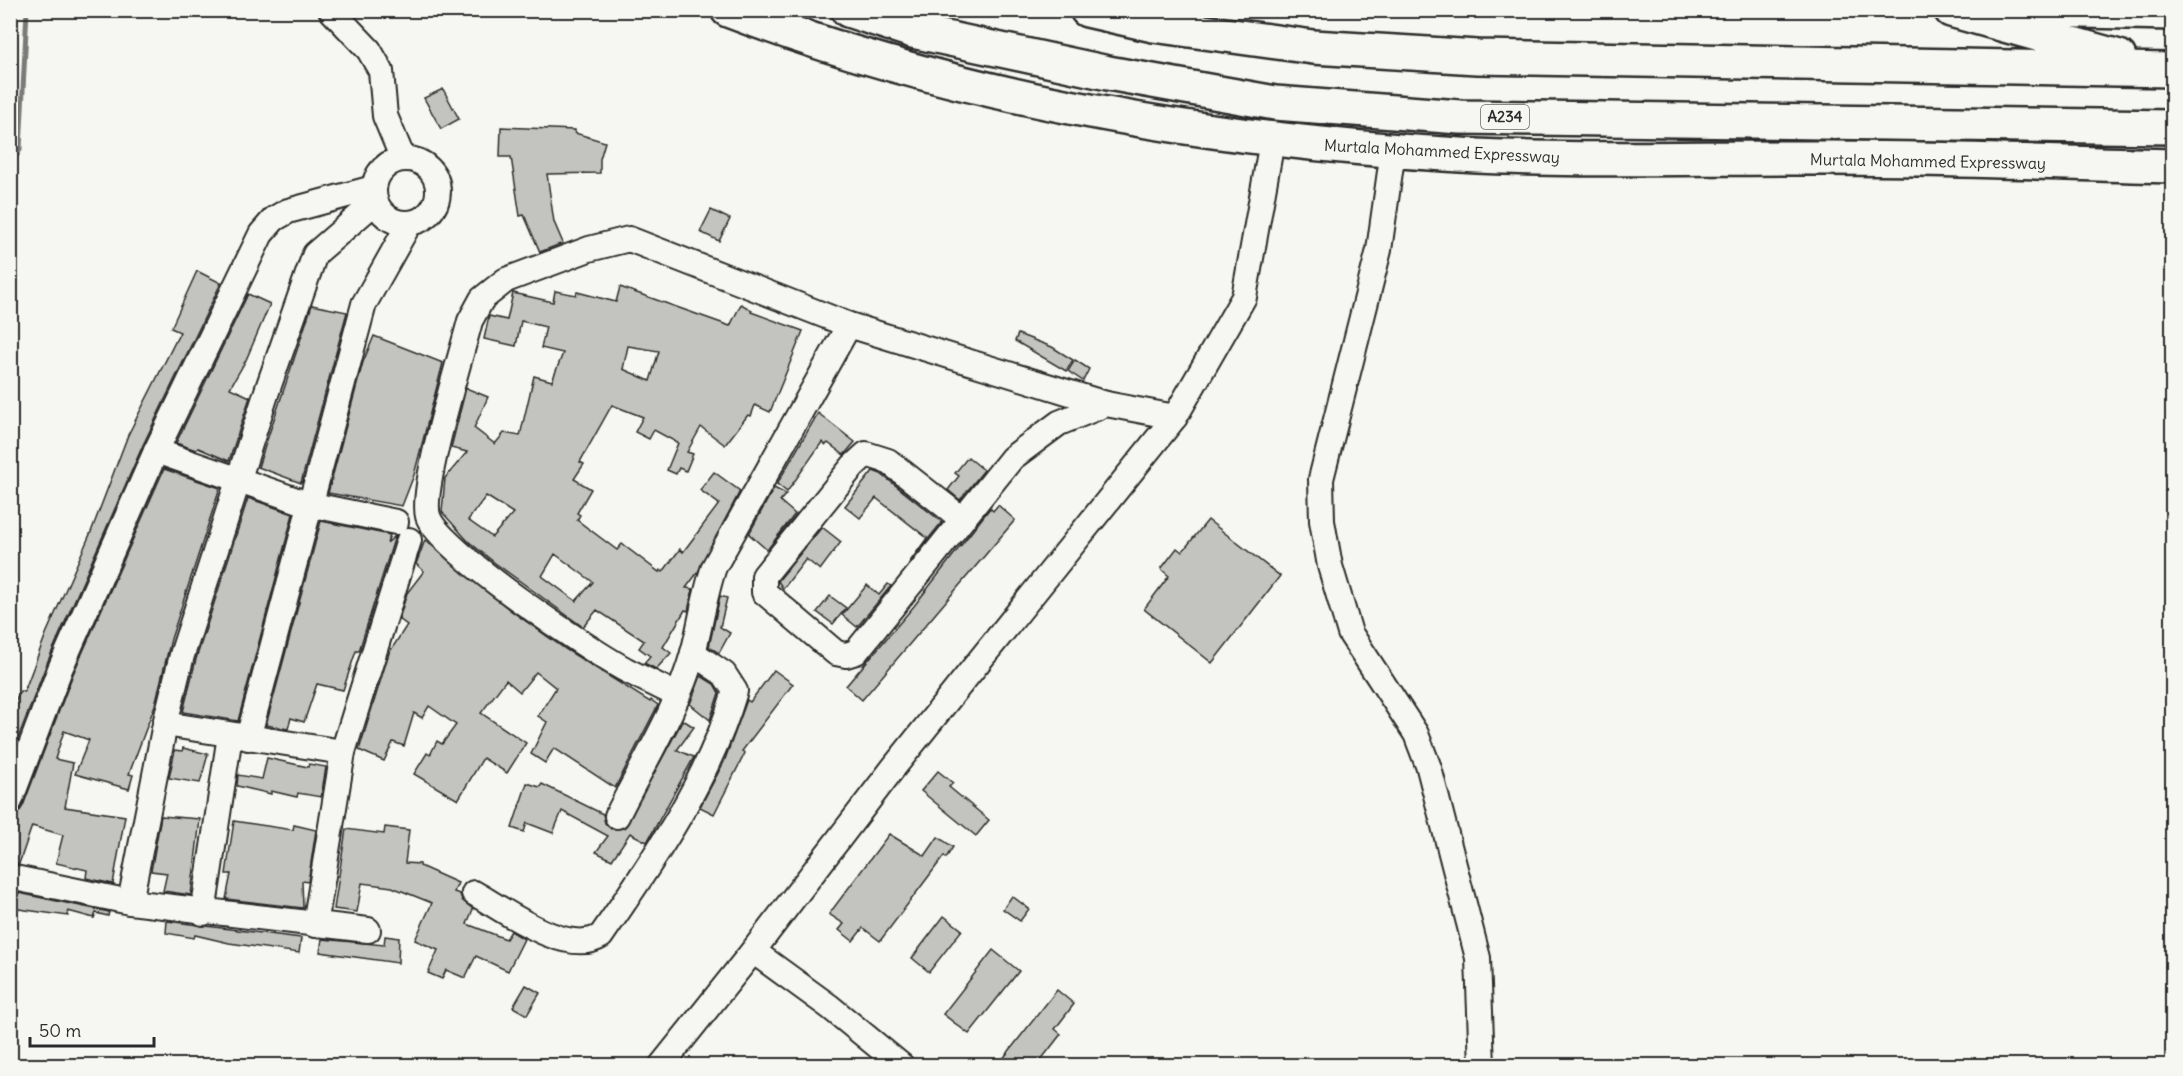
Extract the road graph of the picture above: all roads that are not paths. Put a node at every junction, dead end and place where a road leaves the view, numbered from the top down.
1 (332, 10) edge
2 (728, 10) edge
3 (848, 10) edge
4 (1087, 10) edge
5 (1951, 10) edge
6 (2039, 10) edge
7 (2172, 13) edge
8 (2170, 70) edge
9 (2170, 127) edge
10 (1272, 141) junction
11 (1393, 150) junction
12 (403, 159) junction
13 (1938, 160) junction
14 (2172, 166) edge
15 (374, 195) junction
16 (409, 224) junction
17 (849, 325) junction
18 (1106, 404) junction
19 (1175, 417) junction
20 (156, 451) junction
21 (237, 479) junction
22 (308, 504) junction
23 (962, 519) junction
24 (693, 653) junction
25 (677, 694) junction
26 (165, 724) junction
27 (239, 736) junction
28 (343, 752) junction
29 (10, 801) edge
30 (617, 816) dead end
31 (10, 877) edge
32 (474, 893) dead end
33 (130, 902) junction
34 (203, 913) junction
35 (315, 925) junction
36 (368, 930) dead end
37 (753, 951) junction
38 (661, 1065) edge
39 (902, 1065) edge
40 (1482, 1065) edge

1 - 12 street
2 - 10 highway, Murtala Mohammed Expressway
3 - 9 highway, A234
4 - 8 highway
5 - 8 highway
6 - 7 highway
9 - 13 highway
10 - 11 highway, Murtala Mohammed Expressway
10 - 19 street
11 - 13 highway, Murtala Mohammed Expressway
11 - 40 street
12 - 15 street
12 - 16 street
13 - 14 highway, Murtala Mohammed Expressway
15 - 16 street
15 - 20 street
15 - 21 street
16 - 22 street
17 - 18 street
17 - 24 street
17 - 25 street
18 - 19 street
18 - 23 street
19 - 37 street
20 - 21 street
20 - 29 street
21 - 22 street
21 - 26 street
22 - 27 street
22 - 28 street
23 - 23 street
24 - 25 street
24 - 32 street
25 - 30 street
26 - 27 street
26 - 33 street
27 - 28 street
27 - 34 street
28 - 35 street
31 - 33 street
33 - 34 street
34 - 35 street
35 - 36 street
37 - 38 street
37 - 39 street

